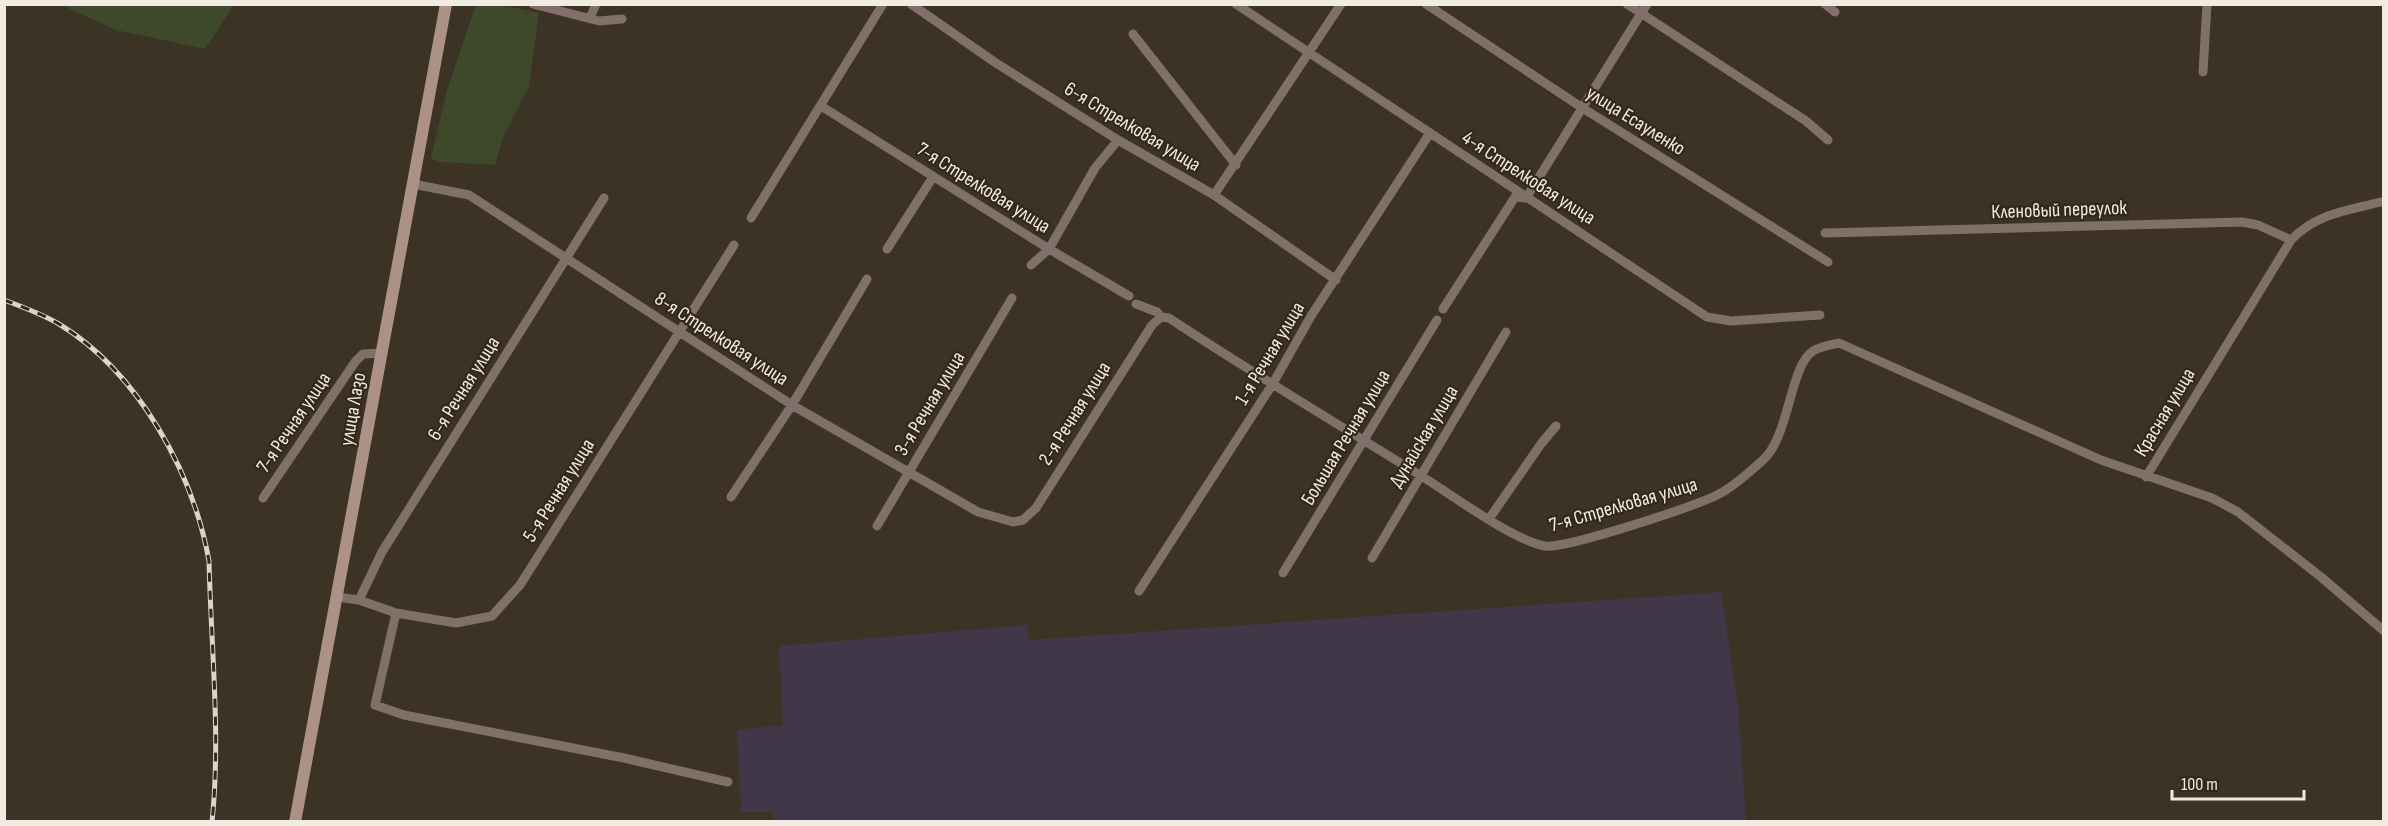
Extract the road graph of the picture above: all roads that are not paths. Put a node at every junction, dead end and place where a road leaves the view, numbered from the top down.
1 (446, 4) edge
2 (533, 4) edge
3 (596, 4) edge
4 (883, 4) edge
5 (911, 4) edge
6 (1236, 4) edge
7 (1341, 4) edge
8 (1426, 4) edge
9 (1627, 4) edge
10 (1647, 4) edge
11 (1825, 4) edge
12 (2207, 4) edge
13 (1834, 12) dead end
14 (1642, 14) junction
15 (590, 18) junction
16 (622, 19) dead end
17 (1134, 34) dead end
18 (1309, 53) junction
19 (2203, 72) dead end
20 (822, 106) junction
21 (1581, 107) junction
22 (1430, 133) junction
23 (1118, 140) junction
24 (1828, 140) dead end
25 (1236, 165) junction
26 (933, 177) junction
27 (413, 184) junction
28 (1214, 195) junction
29 (604, 198) dead end
30 (1526, 198) junction
31 (2384, 201) edge
32 (751, 218) dead end
33 (1825, 233) dead end
34 (2291, 240) junction
35 (735, 244) dead end
36 (887, 249) dead end
37 (1049, 249) junction
38 (565, 258) junction
39 (1828, 262) dead end
40 (1031, 265) dead end
41 (867, 279) dead end
42 (1336, 280) junction
43 (1129, 296) dead end
44 (1012, 298) dead end
45 (1136, 304) dead end
46 (1443, 309) dead end
47 (1820, 315) dead end
48 (1161, 317) junction
49 (1437, 320) dead end
50 (679, 332) junction
51 (1506, 332) dead end
52 (382, 353) junction
53 (1272, 386) junction
54 (792, 405) junction
55 (1556, 426) dead end
56 (1364, 442) junction
57 (909, 472) junction
58 (1420, 476) junction
59 (2146, 477) junction
60 (731, 496) dead end
61 (263, 498) dead end
62 (1489, 519) junction
63 (1013, 522) joint
64 (877, 526) dead end
65 (1372, 558) dead end
66 (1283, 573) dead end
67 (1139, 591) dead end
68 (337, 597) junction
69 (359, 600) junction
70 (396, 614) junction
71 (2384, 631) edge
72 (728, 782) dead end
73 (296, 822) edge

1 - 27 main road, улица Лазо
2 - 15 street
3 - 15 street
4 - 20 street
5 - 23 street, 6-я Стрелковая улица
6 - 18 street, 4-я Стрелковая улица
7 - 18 street
8 - 21 street, улица Есауленко
9 - 14 street
10 - 14 street
11 - 13 street
12 - 19 street
14 - 21 street
14 - 24 street
15 - 16 street
17 - 25 street
18 - 22 street, 4-я Стрелковая улица
18 - 25 street
20 - 26 street, 7-я Стрелковая улица
20 - 32 street
21 - 30 street
21 - 39 street, улица Есауленко
22 - 30 street, 4-я Стрелковая улица
22 - 42 street, 1-я Речная улица
23 - 28 street, 6-я Стрелковая улица
23 - 37 street
25 - 28 street
26 - 36 street
26 - 37 street, 7-я Стрелковая улица
27 - 38 street, 8-я Стрелковая улица
27 - 52 main road, улица Лазо
28 - 42 street, 6-я Стрелковая улица
29 - 38 street, 6-я Речная улица
30 - 46 street
30 - 47 street, 4-я Стрелковая улица
31 - 34 street, Красная улица
33 - 34 street, Кленовый переулок
34 - 59 street, Красная улица
35 - 50 street, 5-я Речная улица
37 - 40 street
37 - 43 street, 7-я Стрелковая улица
38 - 50 street, 8-я Стрелковая улица
38 - 69 street, 6-я Речная улица
41 - 54 street
42 - 53 street, 1-я Речная улица
44 - 57 street, 3-я Речная улица
45 - 48 street, 7-я Стрелковая улица
48 - 53 street, 7-я Стрелковая улица
48 - 63 street, 2-я Речная улица
49 - 56 street, Большая Речная улица
50 - 54 street, 8-я Стрелковая улица
50 - 70 street, 5-я Речная улица
51 - 58 street, Дунайская улица
52 - 61 street, 7-я Речная улица
52 - 68 main road, улица Лазо
53 - 56 street, 7-я Стрелковая улица
53 - 67 street, 1-я Речная улица
54 - 57 street, 8-я Стрелковая улица
54 - 60 street
55 - 62 street
56 - 58 street, 7-я Стрелковая улица
56 - 66 street, Большая Речная улица
57 - 63 street, 8-я Стрелковая улица
57 - 64 street, 3-я Речная улица
58 - 62 street, 7-я Стрелковая улица
58 - 65 street, Дунайская улица
59 - 62 street, 7-я Стрелковая улица
59 - 71 street, Красная улица
68 - 69 street, 5-я Речная улица
68 - 73 main road, улица Лазо
69 - 70 street, 5-я Речная улица
70 - 72 street

